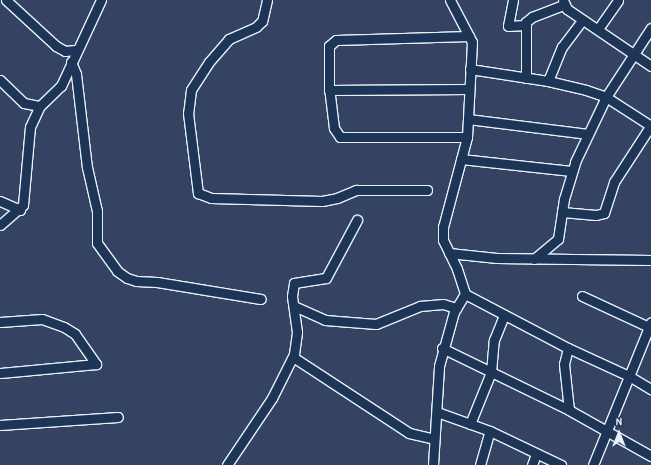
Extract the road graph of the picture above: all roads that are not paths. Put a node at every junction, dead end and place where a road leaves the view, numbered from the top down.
1 (6, 0) edge
2 (101, 0) edge
3 (267, 0) edge
4 (450, 0) edge
5 (513, 0) edge
6 (618, 0) edge
7 (563, 2) edge
8 (582, 20) junction
9 (525, 25) junction
10 (651, 28) edge
11 (598, 29) junction
12 (470, 36) junction
13 (75, 50) junction
14 (634, 54) junction
15 (71, 62) junction
16 (651, 66) edge
17 (470, 69) junction
18 (526, 78) junction
19 (0, 80) edge
20 (548, 81) junction
21 (468, 88) junction
22 (329, 90) junction
23 (606, 98) junction
24 (40, 106) junction
25 (468, 119) junction
26 (651, 126) edge
27 (588, 134) junction
28 (467, 137) junction
29 (461, 159) junction
30 (571, 170) junction
31 (427, 190) dead end
32 (0, 201) edge
33 (20, 210) junction
34 (562, 212) junction
35 (356, 220) dead end
36 (0, 225) edge
37 (448, 252) junction
38 (534, 259) junction
39 (651, 260) edge
40 (465, 294) junction
41 (582, 296) dead end
42 (261, 299) dead end
43 (294, 306) junction
44 (456, 308) junction
45 (504, 315) junction
46 (0, 322) edge
47 (650, 326) edge
48 (442, 348) junction
49 (568, 348) junction
50 (293, 357) junction
51 (491, 372) junction
52 (0, 373) edge
53 (629, 376) junction
54 (651, 389) edge
55 (569, 410) junction
56 (437, 412) junction
57 (118, 417) dead end
58 (470, 424) junction
59 (0, 425) edge
60 (606, 430) junction
61 (490, 431) junction
62 (434, 439) junction
63 (536, 454) junction
64 (651, 456) edge
65 (227, 465) edge
66 (433, 465) edge
67 (480, 465) edge
68 (532, 465) edge
69 (561, 465) edge
70 (593, 465) edge

1 - 13 street
2 - 13 street
3 - 31 street
4 - 12 street
5 - 9 street
6 - 11 street
7 - 8 street
7 - 9 street
8 - 11 street
8 - 20 street
9 - 18 street
10 - 14 street
11 - 14 street
12 - 17 street
12 - 22 street
13 - 15 street
14 - 16 street
14 - 23 street
15 - 24 street
15 - 42 street
17 - 18 street
17 - 21 street
18 - 20 street
19 - 24 street
20 - 23 street
21 - 22 street
21 - 25 street
22 - 28 street
23 - 26 street
23 - 27 street
24 - 33 street
25 - 27 street
25 - 28 street
26 - 34 street
27 - 30 street
28 - 29 street
29 - 30 street
29 - 37 street
30 - 34 street
32 - 33 street
33 - 36 street
34 - 38 street
35 - 43 street
37 - 38 street
37 - 40 street
38 - 39 street
40 - 44 street
40 - 45 street
41 - 47 street
43 - 44 street
43 - 50 street
44 - 48 street
45 - 49 street
45 - 51 street
46 - 52 street
47 - 53 street
48 - 51 street
48 - 56 street
49 - 53 street
49 - 55 street
50 - 62 street
50 - 65 street
51 - 55 street
51 - 58 street
53 - 54 street
53 - 60 street
55 - 60 street
56 - 58 street
56 - 62 street
57 - 59 street
58 - 61 street
60 - 64 street
60 - 70 street
61 - 63 street
61 - 67 street
62 - 66 street
63 - 68 street
63 - 69 street

